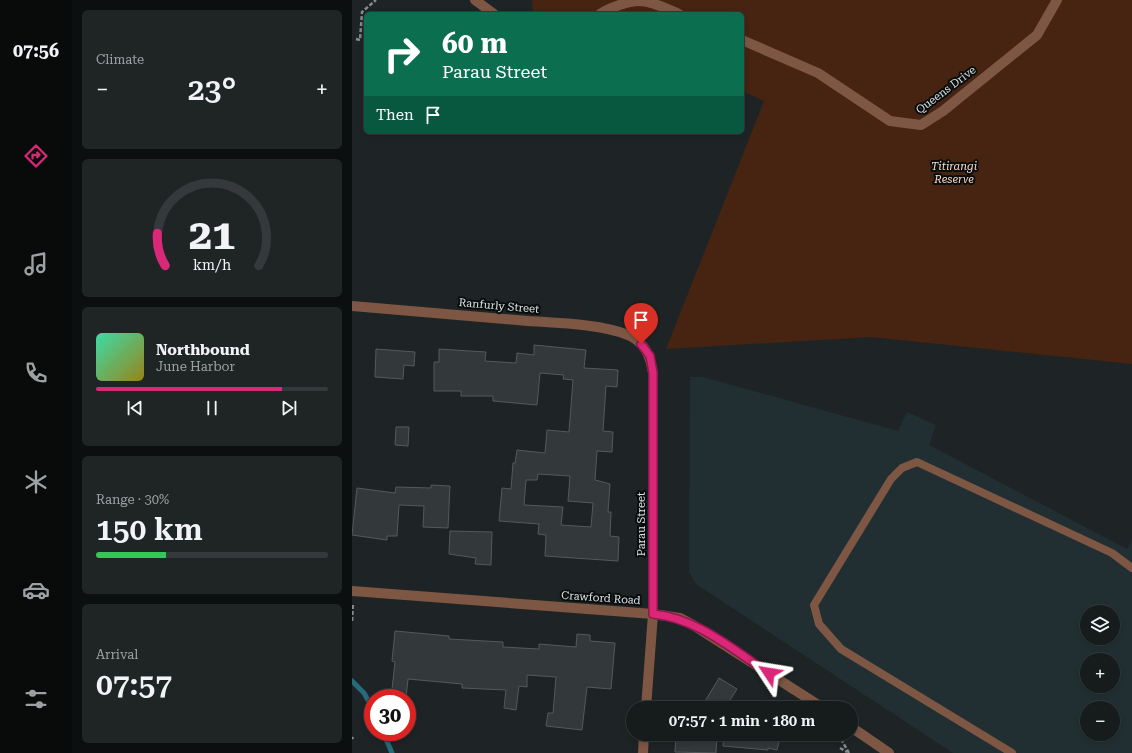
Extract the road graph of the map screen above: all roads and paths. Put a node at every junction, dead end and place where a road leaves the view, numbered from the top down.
1 (376, 0) edge
2 (475, 0) edge
3 (1057, 0) edge
4 (491, 12) edge
5 (605, 12) edge
6 (674, 12) edge
7 (356, 39) dead end
8 (744, 41) edge
9 (352, 306) edge
10 (641, 344) joint
11 (1132, 568) edge
12 (352, 591) edge
13 (354, 602) dead end
14 (653, 614) junction
15 (352, 621) edge
16 (647, 701) edge
17 (812, 701) edge
18 (858, 732) edge
19 (644, 741) edge
20 (842, 741) edge
21 (840, 748) dead end
22 (643, 753) edge
23 (848, 753) edge
24 (889, 753) edge
25 (1012, 753) edge

1 - 7 path
2 - 4 street
3 - 8 street, Queens Drive
5 - 6 street
9 - 10 street, Ranfurly Street
10 - 14 street, Parau Street
11 - 25 lane
12 - 14 street, Crawford Road
13 - 15 path
14 - 16 street, Parau Street
14 - 17 street, Crawford Road
18 - 24 street
19 - 22 street
20 - 23 path
21 - 23 path

